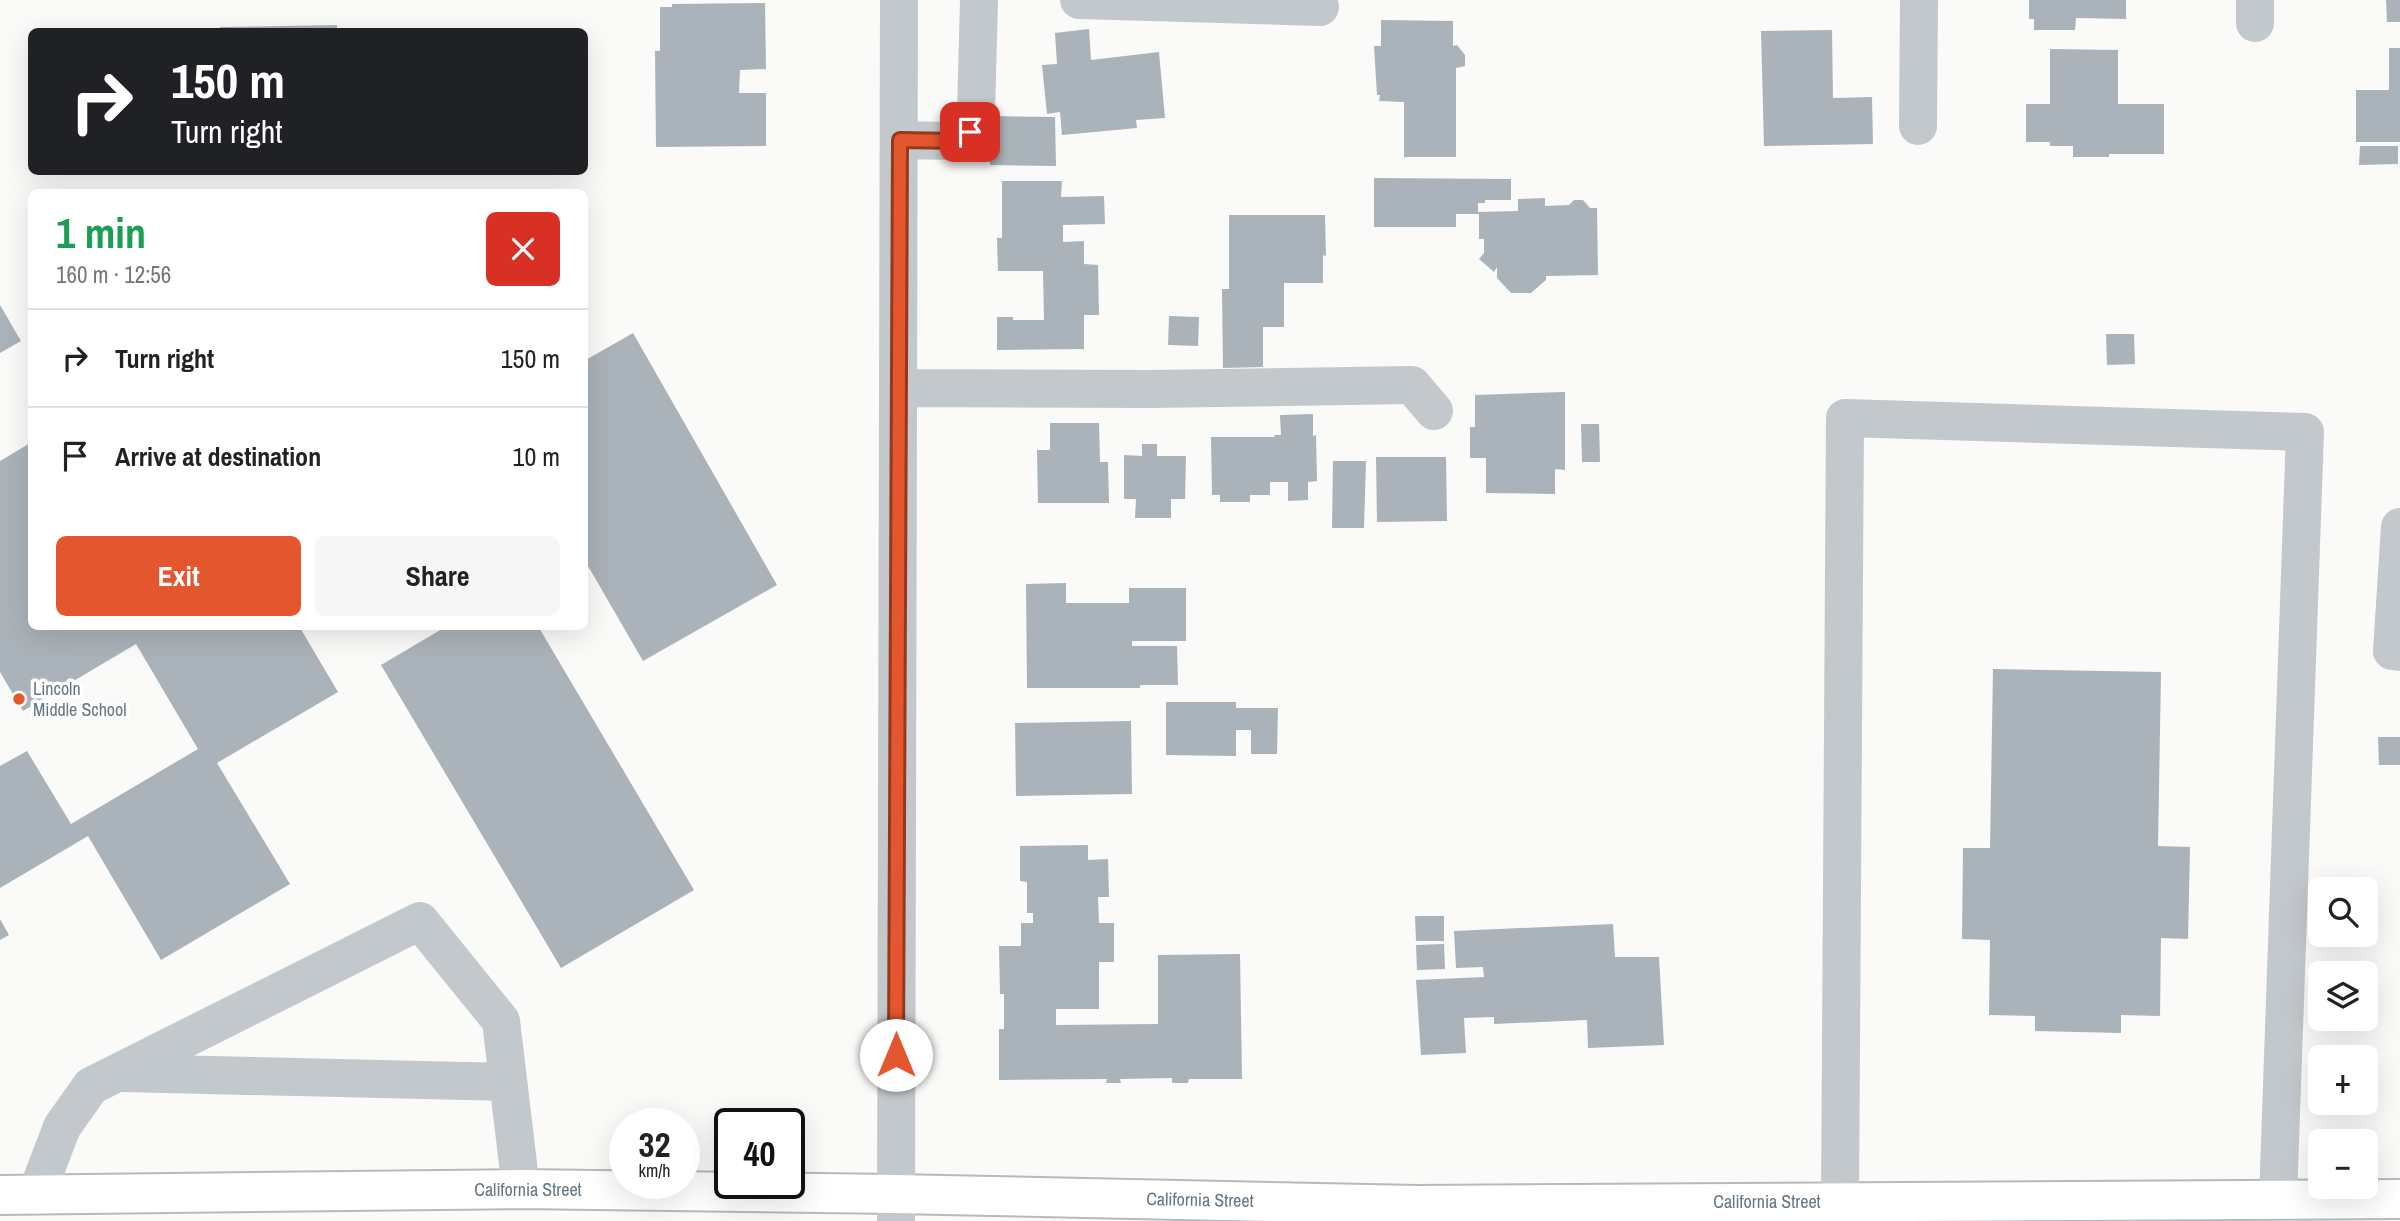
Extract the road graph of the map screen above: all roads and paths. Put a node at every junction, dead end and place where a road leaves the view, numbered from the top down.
1 (900, 0) edge
2 (979, 0) edge
3 (1079, 0) edge
4 (1919, 0) edge
5 (1320, 7) dead end
6 (1918, 125) dead end
7 (900, 140) junction
8 (900, 388) junction
9 (1434, 411) dead end
10 (2400, 527) edge
11 (2400, 652) edge
12 (116, 1073) junction
13 (508, 1082) junction
14 (521, 1189) junction
15 (18, 1195) edge
16 (2278, 1199) junction
17 (2400, 1199) edge
18 (1840, 1202) junction
19 (896, 1207) edge
20 (1418, 1213) edge

1 - 7 street
2 - 7 street
3 - 5 street
4 - 6 street
7 - 8 street
8 - 9 street
8 - 19 street
10 - 11 street
12 - 13 street
12 - 13 street
12 - 15 street
13 - 14 street
14 - 15 main road, California Street
14 - 19 main road, California Street
16 - 17 main road, California Street
16 - 18 main road, California Street
16 - 18 street
18 - 20 main road, California Street
19 - 20 main road, California Street

